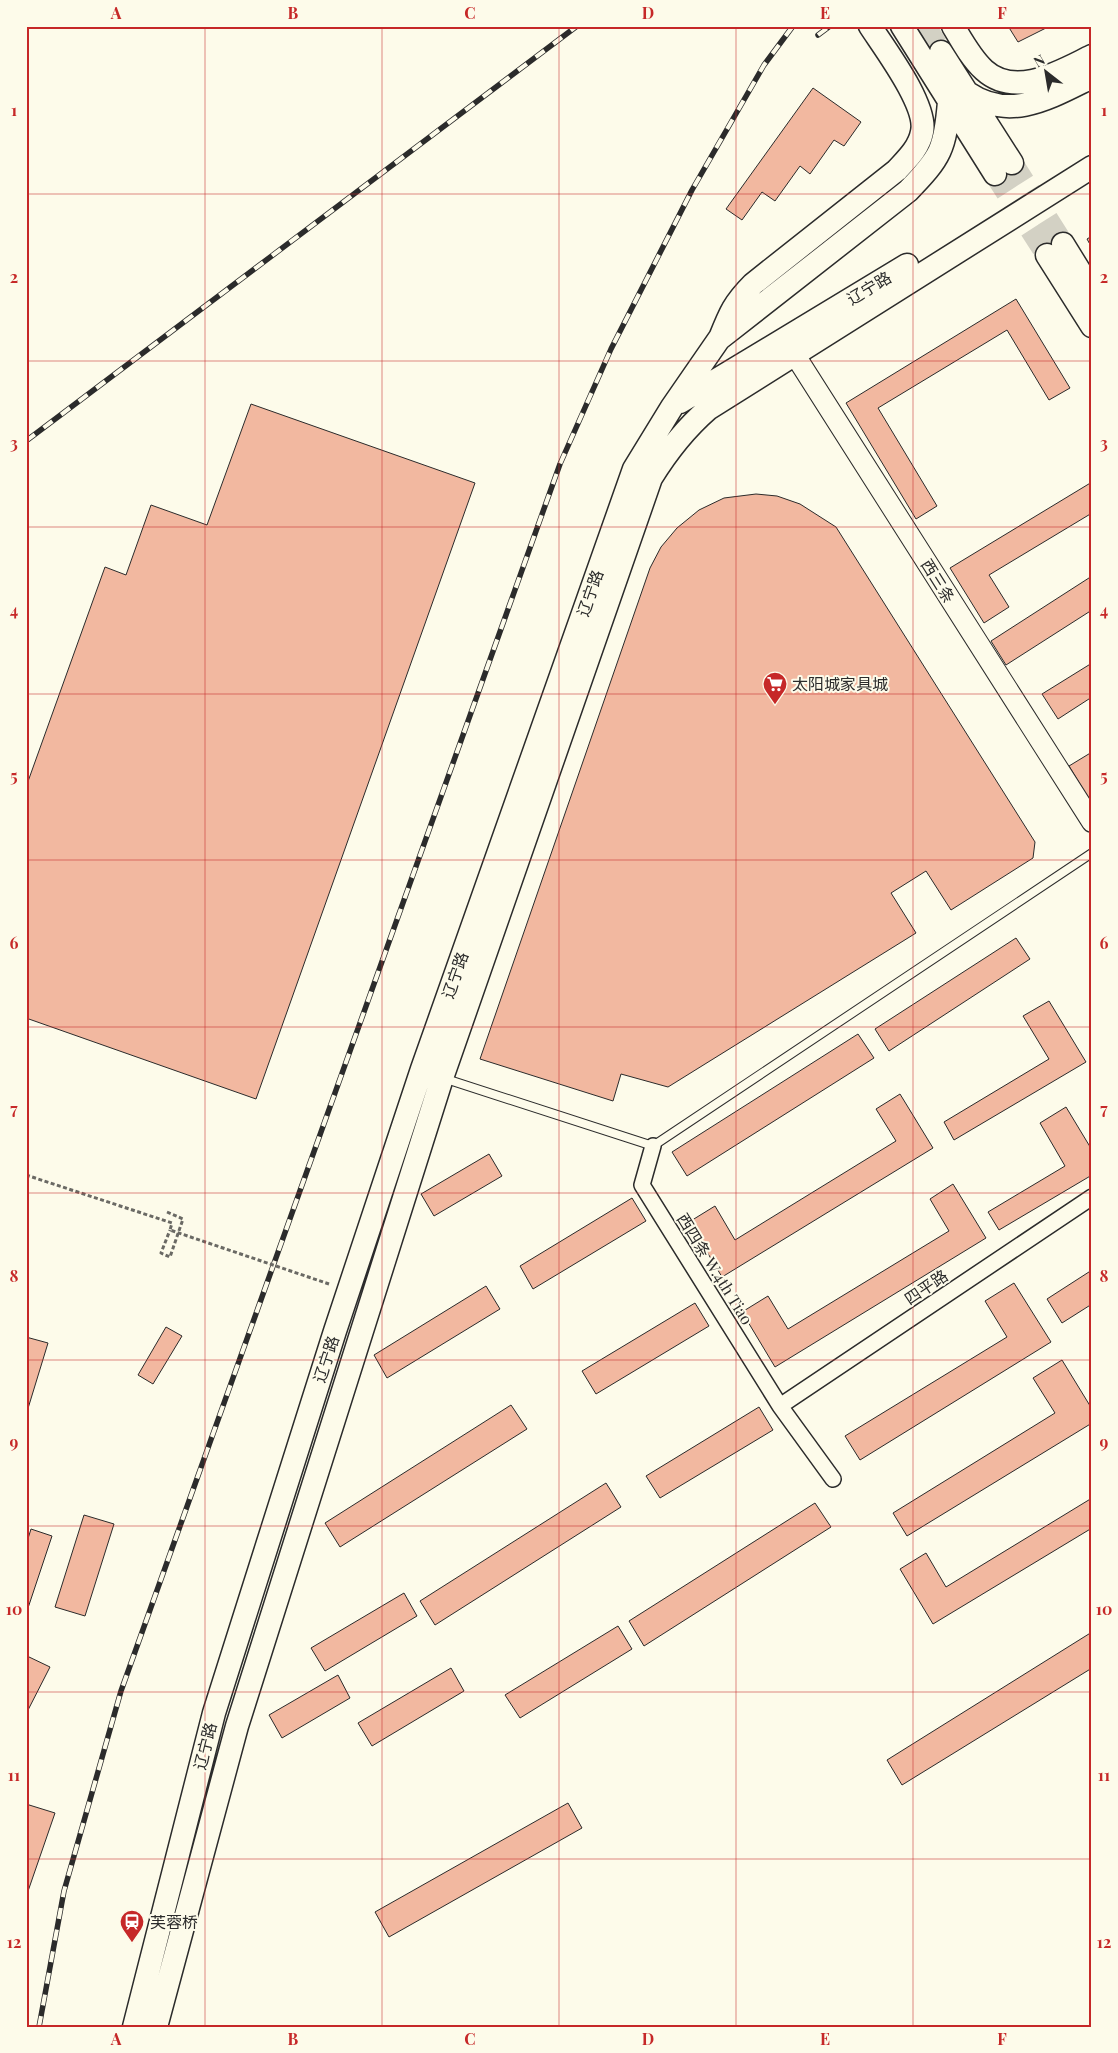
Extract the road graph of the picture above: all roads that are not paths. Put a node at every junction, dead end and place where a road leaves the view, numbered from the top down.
1 (870, 26) edge
2 (902, 26) edge
3 (953, 26) edge
4 (941, 52) tunnel mouth
5 (1092, 56) edge
6 (1092, 77) edge
7 (959, 98) junction
8 (1092, 154) edge
9 (1092, 168) edge
10 (1004, 169) tunnel mouth
11 (1092, 291) edge
12 (1092, 326) edge
13 (719, 339) junction
14 (789, 347) junction
15 (672, 407) junction
16 (1092, 822) edge
17 (1092, 853) edge
18 (442, 1078) junction
19 (654, 1146) junction
20 (1092, 1197) edge
21 (780, 1406) junction
22 (833, 1478) dead end
23 (134, 2027) edge
24 (156, 2027) edge

1 - 13 main road
2 - 7 main road
3 - 5 main road
4 - 7 main road
6 - 7 main road
7 - 10 main road
7 - 13 main road
8 - 14 main road, 辽宁路
9 - 14 main road, 辽宁路
11 - 12 main road
13 - 15 main road
14 - 15 main road, 辽宁路
14 - 16 street, 西三条
14 - 18 main road, 辽宁路
15 - 23 main road, 辽宁路
17 - 19 lane
18 - 19 lane
18 - 24 main road, 辽宁路
19 - 21 street, 西四条 W.4th Tiao
20 - 21 street, 四平路
21 - 22 street, 西四条 W.4th Tiao

